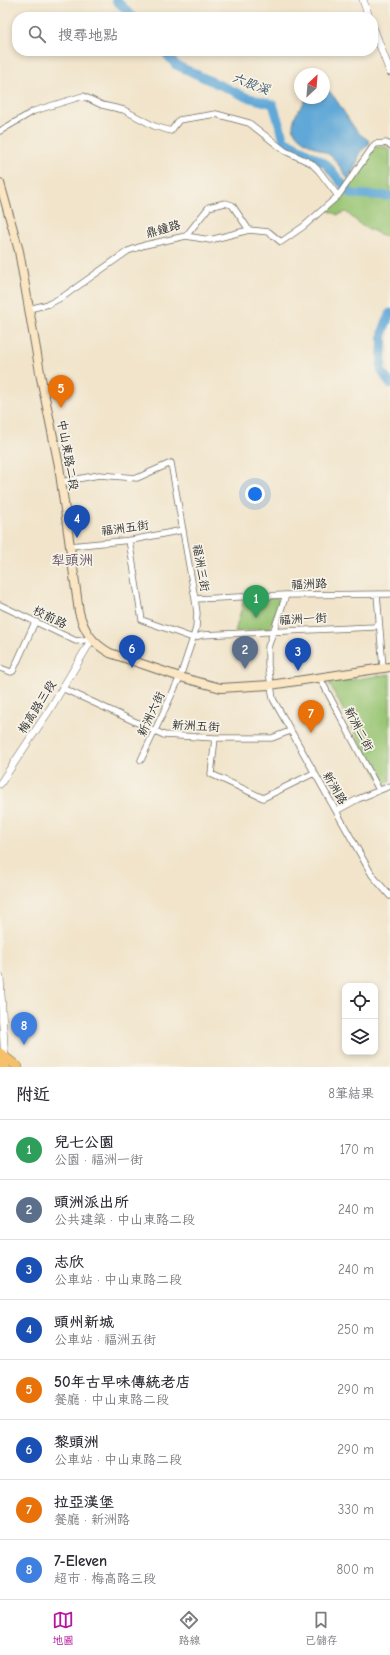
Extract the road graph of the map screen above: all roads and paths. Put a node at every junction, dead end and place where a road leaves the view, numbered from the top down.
1 (363, 0) edge
2 (367, 12) edge
3 (378, 40) edge
4 (390, 72) edge
5 (0, 132) edge
6 (390, 145) edge
7 (0, 183) edge
8 (338, 196) junction
9 (249, 230) junction
10 (186, 236) junction
11 (29, 309) junction
12 (61, 482) junction
13 (183, 530) junction
14 (129, 540) junction
15 (70, 546) junction
16 (377, 594) junction
17 (390, 594) edge
18 (286, 595) junction
19 (195, 599) junction
20 (0, 605) edge
21 (35, 622) junction
22 (379, 623) junction
23 (273, 631) junction
24 (193, 638) junction
25 (92, 639) junction
26 (387, 667) edge
27 (0, 668) edge
28 (180, 677) junction
29 (320, 678) junction
30 (270, 685) junction
31 (62, 688) junction
32 (155, 731) junction
33 (290, 732) junction
34 (215, 738) junction
35 (141, 760) dead end
36 (314, 773) junction
37 (0, 784) edge
38 (390, 786) edge
39 (379, 790) junction
40 (336, 811) junction
41 (390, 896) edge
42 (0, 977) edge
43 (2, 1054) edge
44 (5, 1067) edge
45 (18, 1067) edge

1 - 2 street
3 - 4 street
5 - 8 street
6 - 8 street
7 - 11 main road, 中山東路二段
8 - 9 street
9 - 10 street
9 - 10 street, 鼎鐘路
10 - 11 street, 鼎鐘路
11 - 12 main road, 中山東路二段
12 - 13 street, 福洲三街
12 - 15 main road, 中山東路二段
13 - 14 street, 福洲五街
13 - 19 street, 福洲三街
14 - 15 street, 福洲五街
14 - 24 street, 福洲一街
15 - 25 main road, 中山東路二段
16 - 17 street, 福洲路
16 - 18 street, 福洲路
16 - 22 street
18 - 19 street
18 - 23 street, 福洲路
19 - 24 street, 福洲三街
20 - 21 street, 校前路
21 - 25 street, 校前路
21 - 27 street
22 - 23 street, 福洲一街
22 - 26 street
23 - 24 street, 福洲一街
23 - 30 street, 福洲路
24 - 28 street, 福洲三街
25 - 28 main road, 中山東路二段
25 - 31 street, 梅高路三段
26 - 29 main road, 中山東路二段
28 - 30 main road, 中山東路二段
28 - 32 street, 新洲六街
29 - 30 main road, 中山東路二段
29 - 39 street, 新洲二街
30 - 33 street, 新洲路
31 - 32 street, 新洲五街
31 - 37 street, 梅高路三段
32 - 34 street, 新洲五街
32 - 35 street, 新洲六街
33 - 34 street, 新洲五街
33 - 36 street, 新洲路
34 - 36 street
36 - 40 street, 新洲路
38 - 39 street
39 - 40 street
40 - 41 street, 新洲路
42 - 43 street
43 - 44 main road
43 - 45 main road

